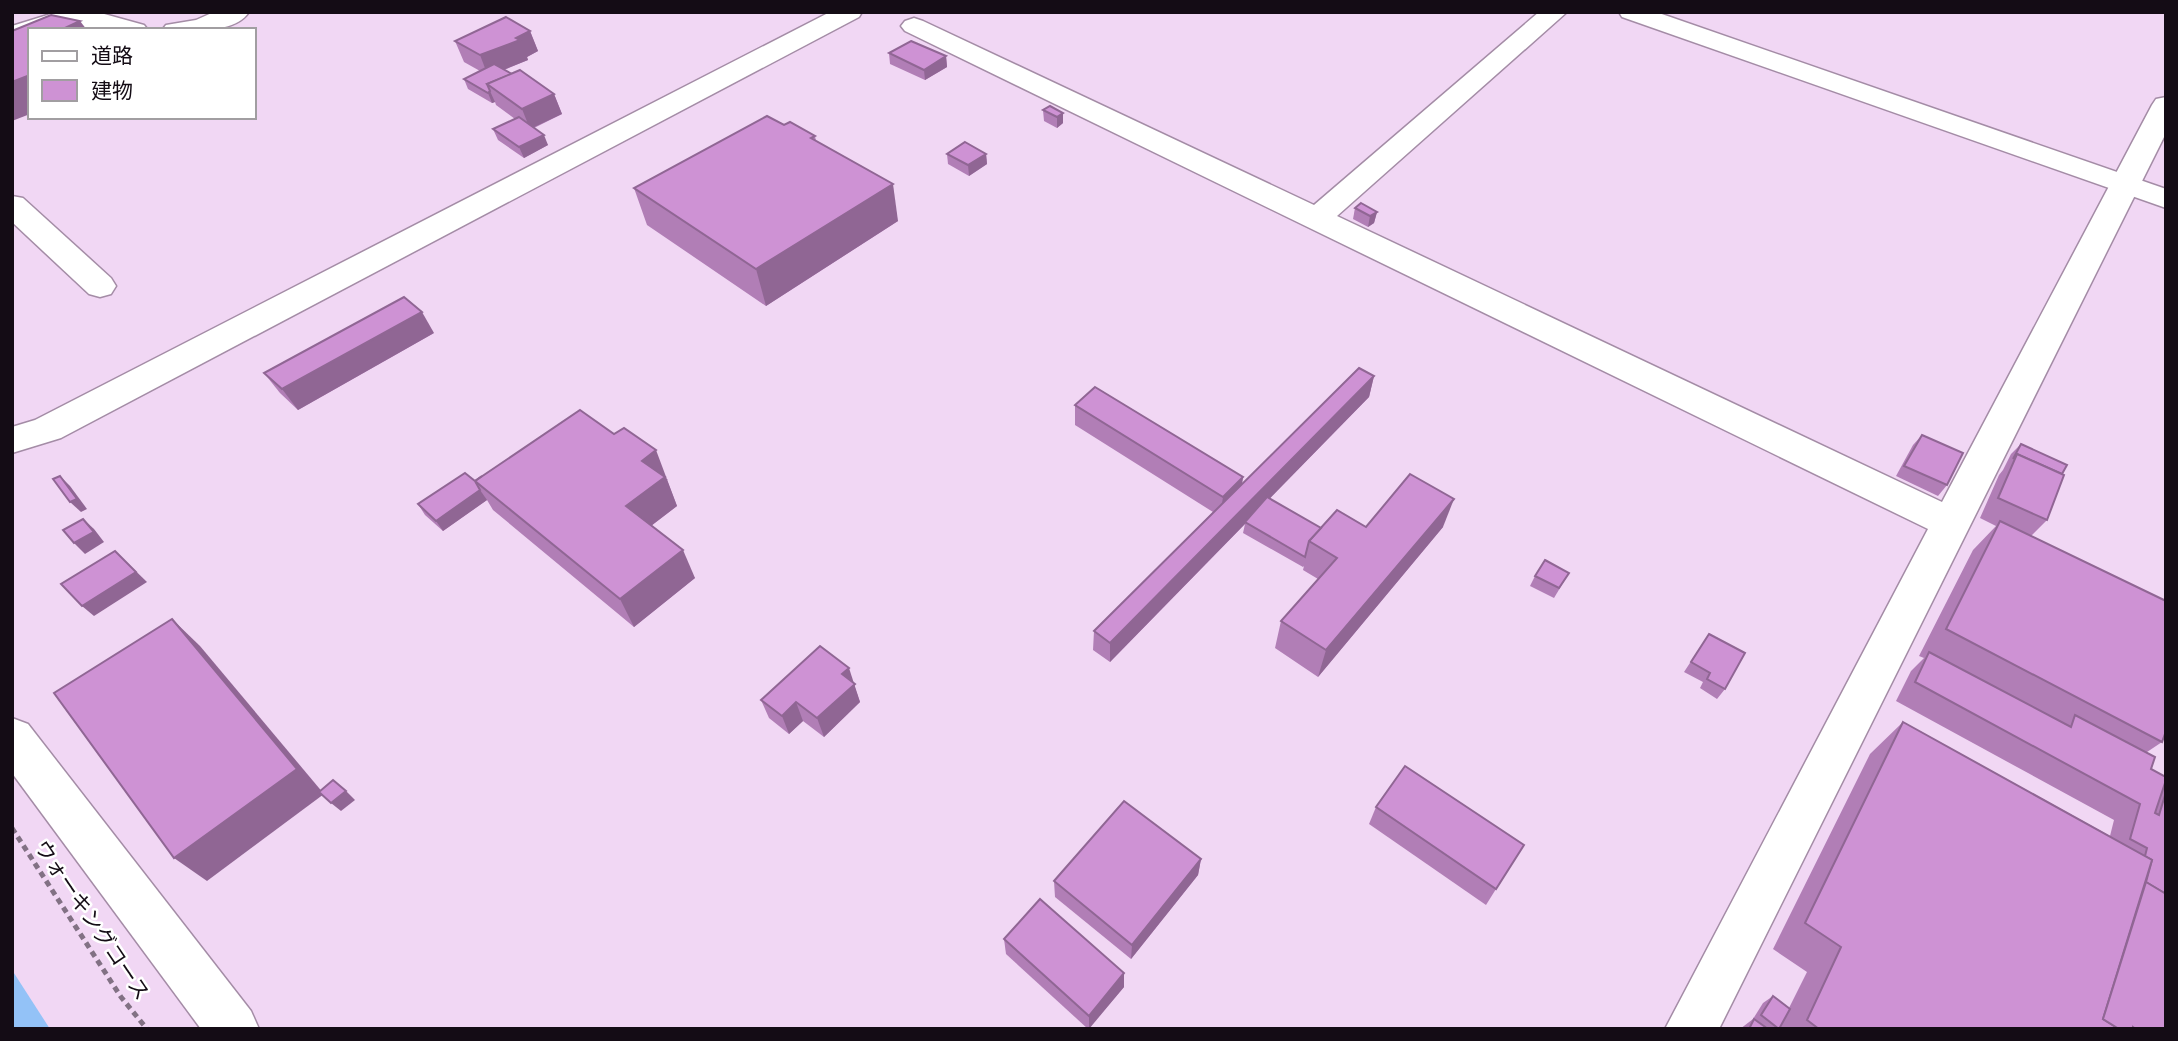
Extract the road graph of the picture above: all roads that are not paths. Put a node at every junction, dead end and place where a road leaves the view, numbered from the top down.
1 (237, 12) edge
2 (850, 12) edge
3 (1555, 12) edge
4 (1631, 12) edge
5 (914, 26) dead end
6 (33, 28) edge
7 (127, 28) edge
8 (192, 28) edge
9 (2166, 105) edge
10 (2125, 185) junction
11 (2166, 199) edge
12 (12, 205) edge
13 (1317, 218) junction
14 (100, 286) dead end
15 (12, 440) edge
16 (1951, 523) junction
17 (12, 738) edge
18 (233, 1029) edge
19 (1691, 1029) edge

1 - 8 street
2 - 15 street
3 - 13 street
4 - 10 street
5 - 13 street
6 - 7 street
9 - 10 street
10 - 11 street
10 - 16 street
12 - 14 street
13 - 16 street
16 - 19 street
17 - 18 street

